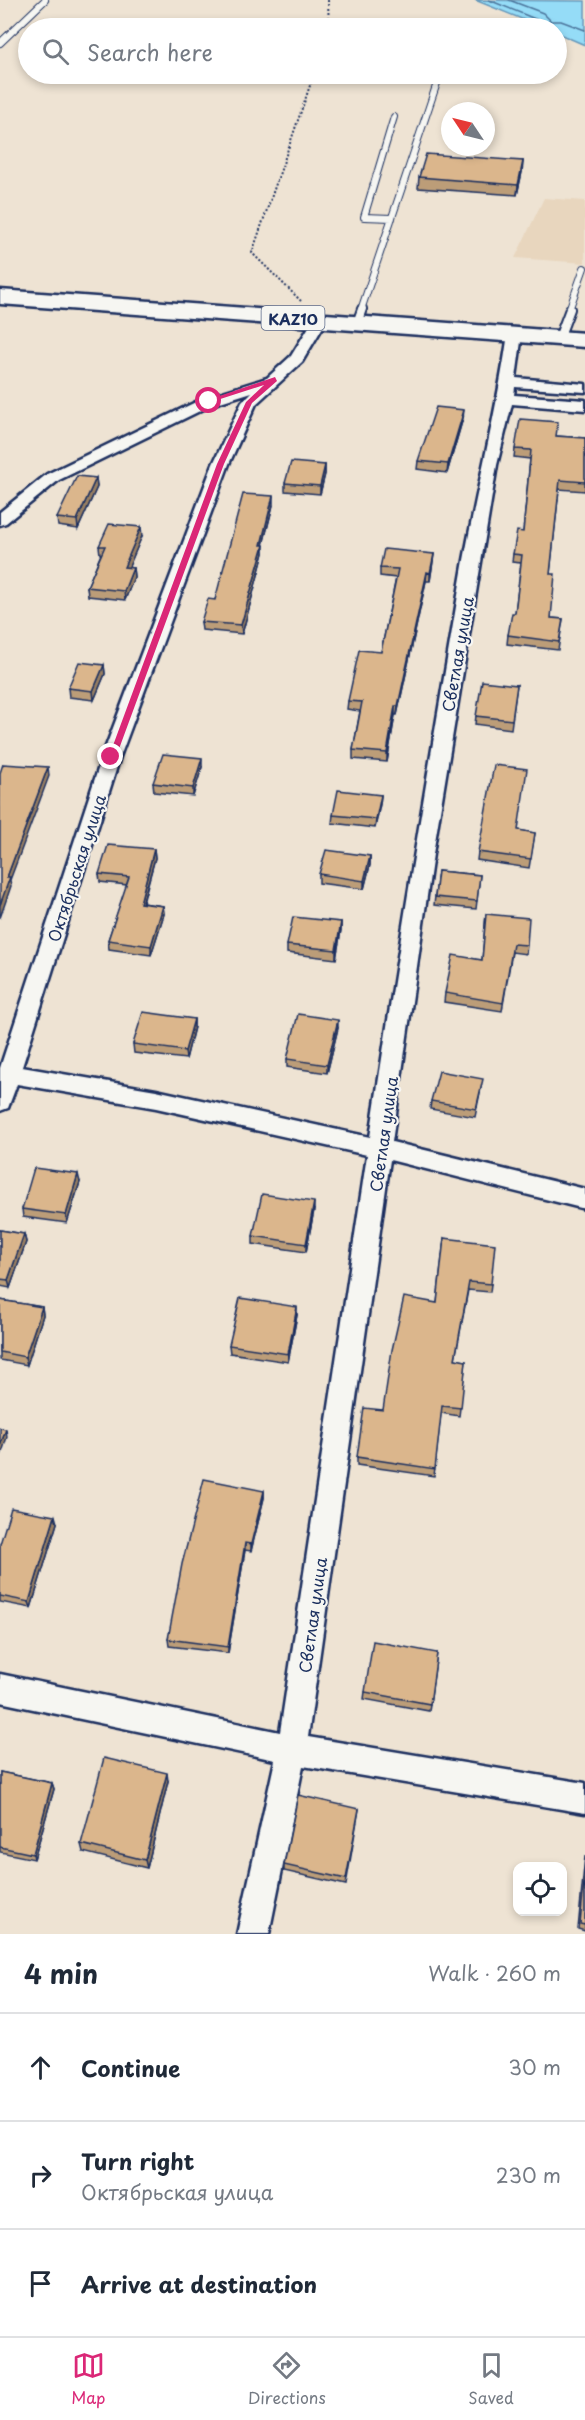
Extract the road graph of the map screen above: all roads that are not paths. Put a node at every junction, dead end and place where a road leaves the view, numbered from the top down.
1 (45, 0) edge
2 (26, 18) edge
3 (18, 26) edge
4 (0, 43) edge
5 (437, 84) edge
6 (394, 117) dead end
7 (392, 218) junction
8 (584, 268) edge
9 (581, 287) edge
10 (0, 297) edge
11 (320, 320) junction
12 (357, 323) junction
13 (515, 334) junction
14 (559, 338) junction
15 (585, 340) edge
16 (275, 379) junction
17 (585, 388) edge
18 (507, 390) junction
19 (585, 405) edge
20 (53, 477) junction
21 (0, 499) edge
22 (0, 520) edge
23 (11, 1074) junction
24 (0, 1102) edge
25 (381, 1149) junction
26 (585, 1199) edge
27 (0, 1688) edge
28 (292, 1749) junction
29 (585, 1798) edge
30 (253, 1934) edge

1 - 2 lane
3 - 4 lane
5 - 7 lane
6 - 7 lane
7 - 12 lane
8 - 9 lane
9 - 14 lane
10 - 11 highway, KAZ10
11 - 12 highway, KAZ10
11 - 16 street, Октябрьская улица
12 - 13 highway, KAZ10
13 - 14 highway, KAZ10
13 - 18 street, Светлая улица
14 - 15 highway, KAZ10
16 - 20 street
16 - 23 street, Октябрьская улица
17 - 18 street
18 - 19 street
18 - 25 street, Светлая улица
20 - 21 street
20 - 22 street
23 - 24 street, Октябрьская улица
23 - 25 street
25 - 26 street
25 - 28 street, Светлая улица
27 - 28 street
28 - 29 street
28 - 30 street, Светлая улица

